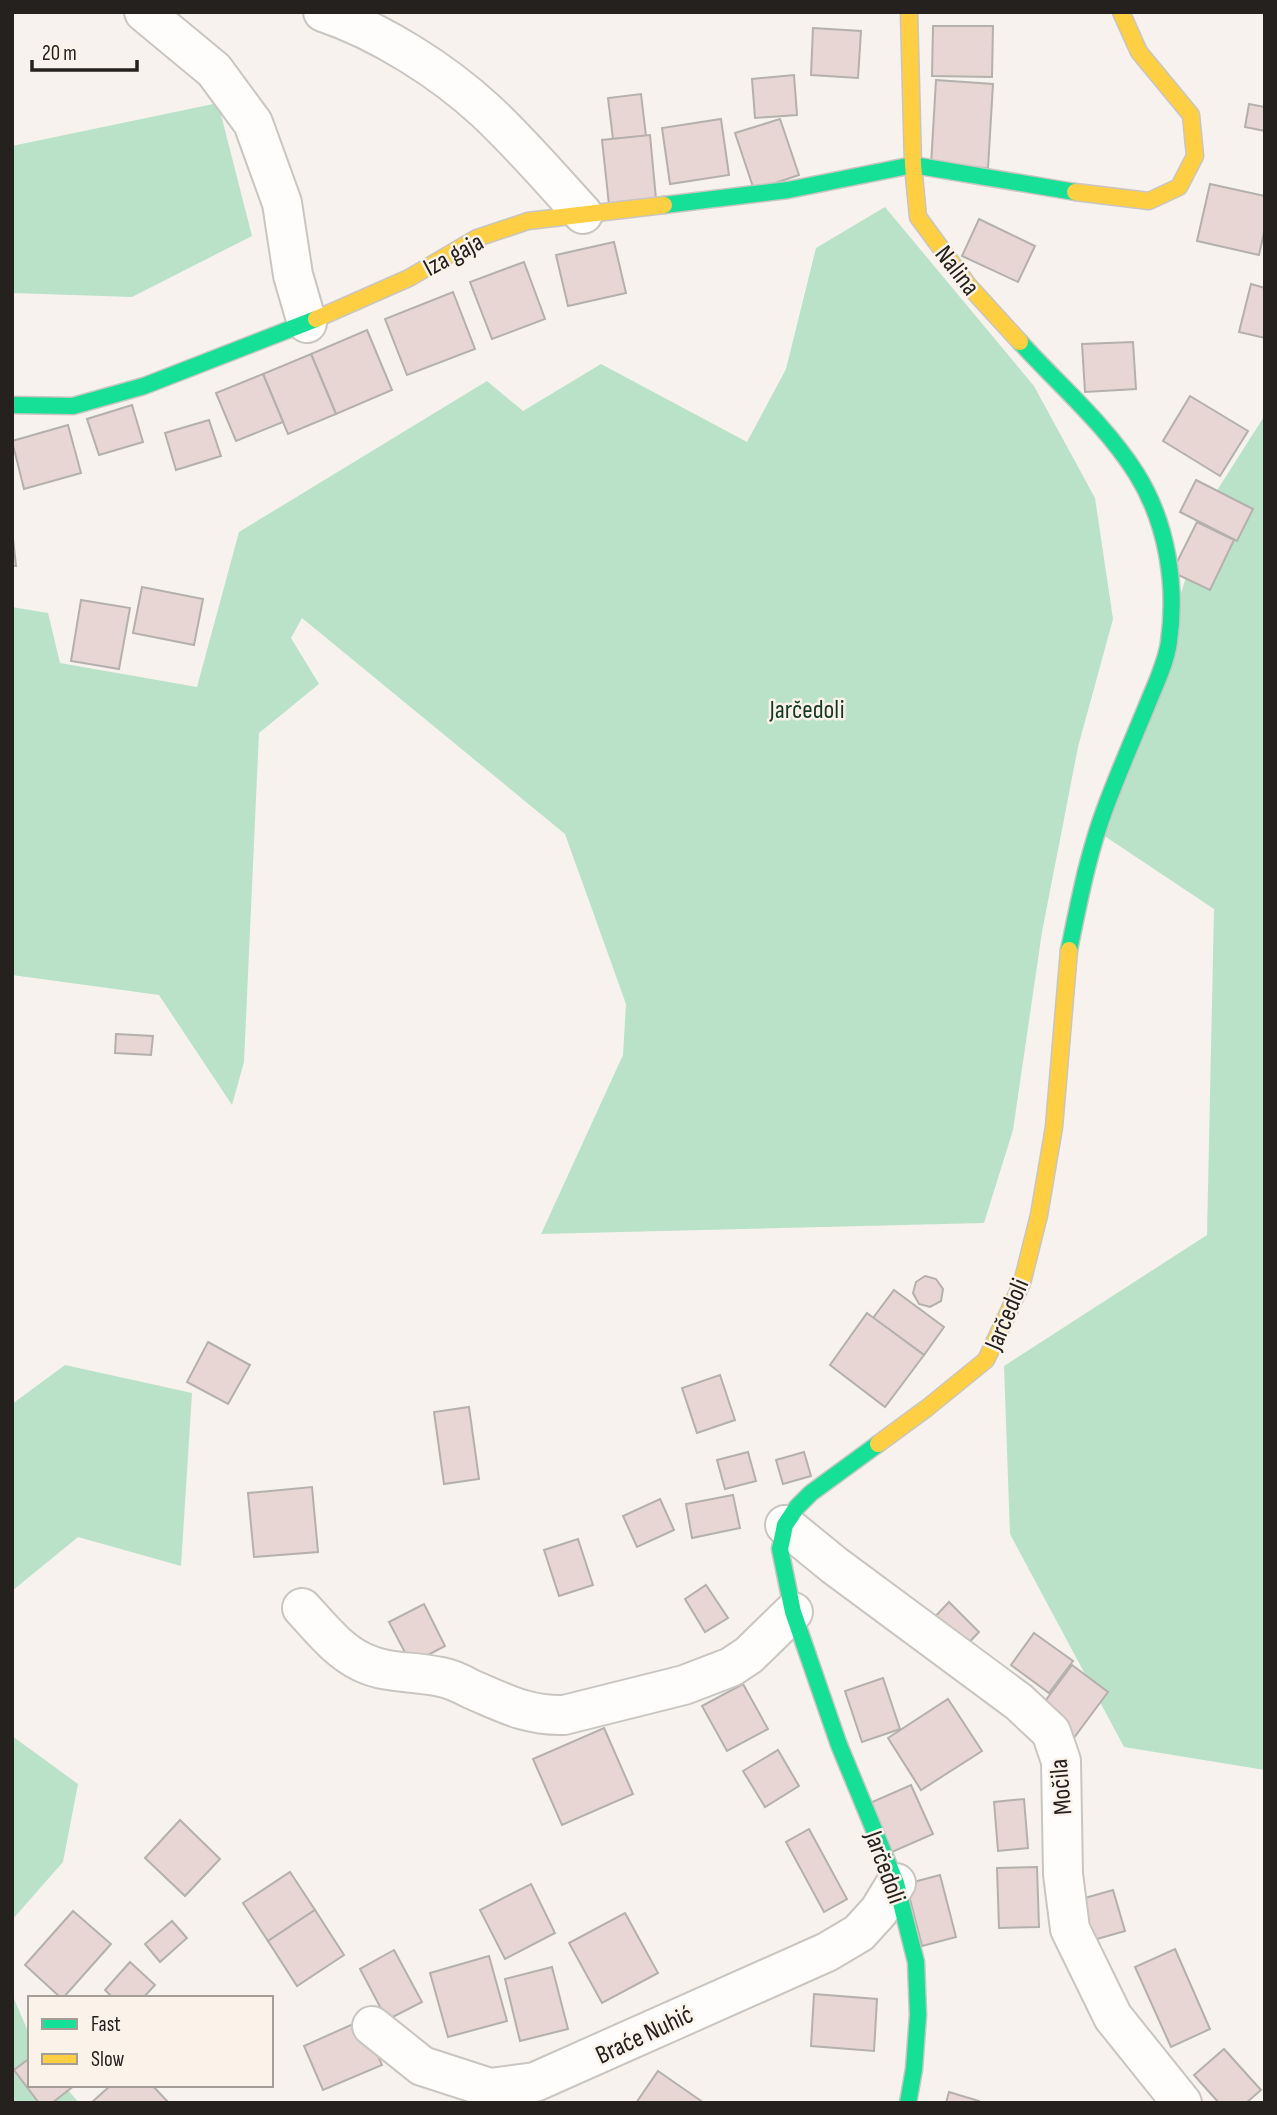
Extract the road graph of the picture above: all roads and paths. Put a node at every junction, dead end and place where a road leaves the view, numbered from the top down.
1 (144, 12) edge
2 (323, 12) edge
3 (909, 12) edge
4 (1121, 12) edge
5 (912, 165) junction
6 (583, 214) junction
7 (307, 323) junction
8 (12, 405) edge
9 (1136, 473) joint
10 (785, 1525) junction
11 (302, 1608) dead end
12 (793, 1612) junction
13 (896, 1884) junction
14 (372, 2026) dead end
15 (908, 2103) edge
16 (1182, 2103) edge

1 - 7 street
2 - 6 street
3 - 5 street, Nalina
4 - 5 street
5 - 6 street, Iza gaja
5 - 9 street, Nalina
6 - 7 street, Iza gaja
7 - 8 street, Iza gaja
9 - 10 street, Jarčedoli
10 - 12 street, Jarčedoli
10 - 16 street, Močila
11 - 12 street
12 - 13 street, Jarčedoli
13 - 14 street, Braće Nuhić
13 - 15 street, Jarčedoli

